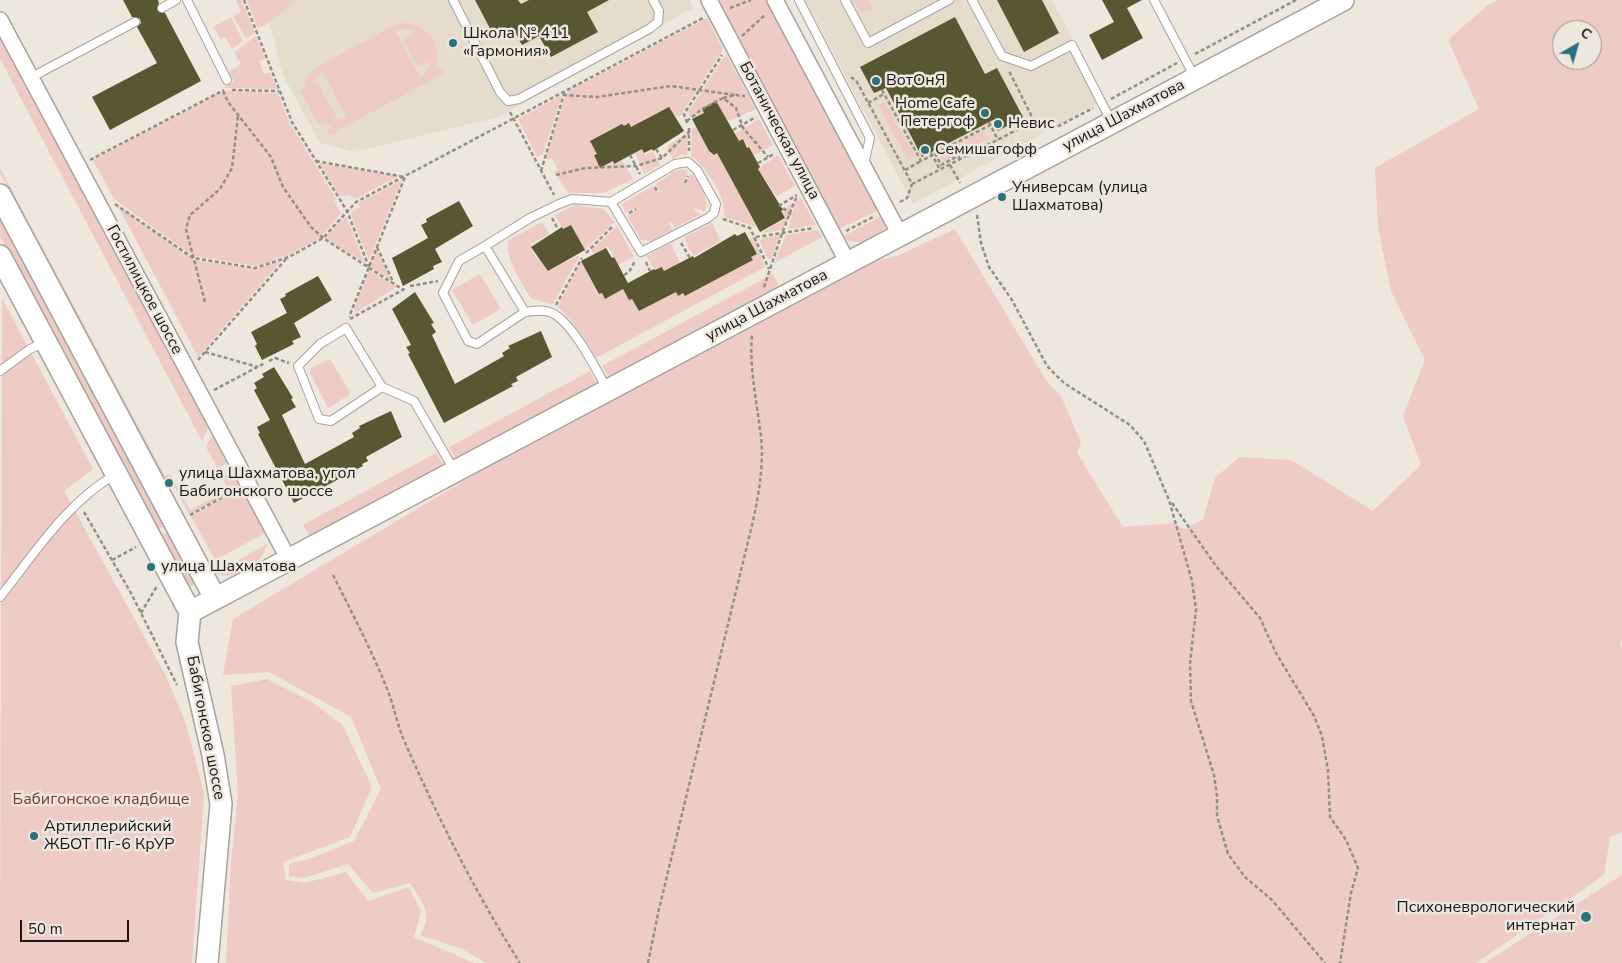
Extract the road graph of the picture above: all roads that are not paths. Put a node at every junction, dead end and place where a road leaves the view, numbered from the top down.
1 (176, 0) edge
2 (187, 0) edge
3 (453, 0) edge
4 (653, 0) edge
5 (799, 0) edge
6 (845, 0) edge
7 (949, 0) edge
8 (972, 0) edge
9 (1154, 0) edge
10 (1343, 0) edge
11 (773, 4) edge
12 (162, 8) dead end
13 (708, 8) edge
14 (0, 20) edge
15 (135, 22) dead end
16 (30, 78) junction
17 (1195, 79) junction
18 (227, 80) dead end
19 (1112, 123) junction
20 (863, 166) junction
21 (0, 195) edge
22 (611, 202) junction
23 (900, 235) junction
24 (485, 246) junction
25 (0, 256) edge
26 (848, 263) junction
27 (524, 312) junction
28 (46, 342) junction
29 (0, 371) edge
30 (382, 387) junction
31 (608, 391) junction
32 (455, 472) junction
33 (116, 474) junction
34 (289, 560) junction
35 (0, 597) edge
36 (215, 598) junction
37 (190, 612) junction
38 (207, 963) edge

1 - 12 lane
2 - 18 lane
3 - 4 lane
5 - 20 lane
6 - 7 lane
8 - 19 lane
9 - 17 lane
10 - 17 street, улица Шахматова
11 - 20 street
13 - 26 street, Ботаническая улица
14 - 16 street, Гостилицкое шоссе
15 - 16 lane
16 - 34 street, Гостилицкое шоссе
17 - 19 street, улица Шахматова
19 - 23 street, улица Шахматова
20 - 23 street
21 - 36 street
22 - 22 lane
22 - 24 lane
23 - 26 street, улица Шахматова
24 - 27 lane
24 - 27 lane
25 - 28 street
26 - 31 street, улица Шахматова
27 - 31 lane
28 - 29 lane
28 - 33 street
30 - 30 lane
30 - 32 lane
31 - 32 street, улица Шахматова
32 - 34 street, улица Шахматова
33 - 35 lane
33 - 37 street
34 - 36 street, улица Шахматова
36 - 37 street, улица Шахматова
37 - 38 street, Бабигонское шоссе

